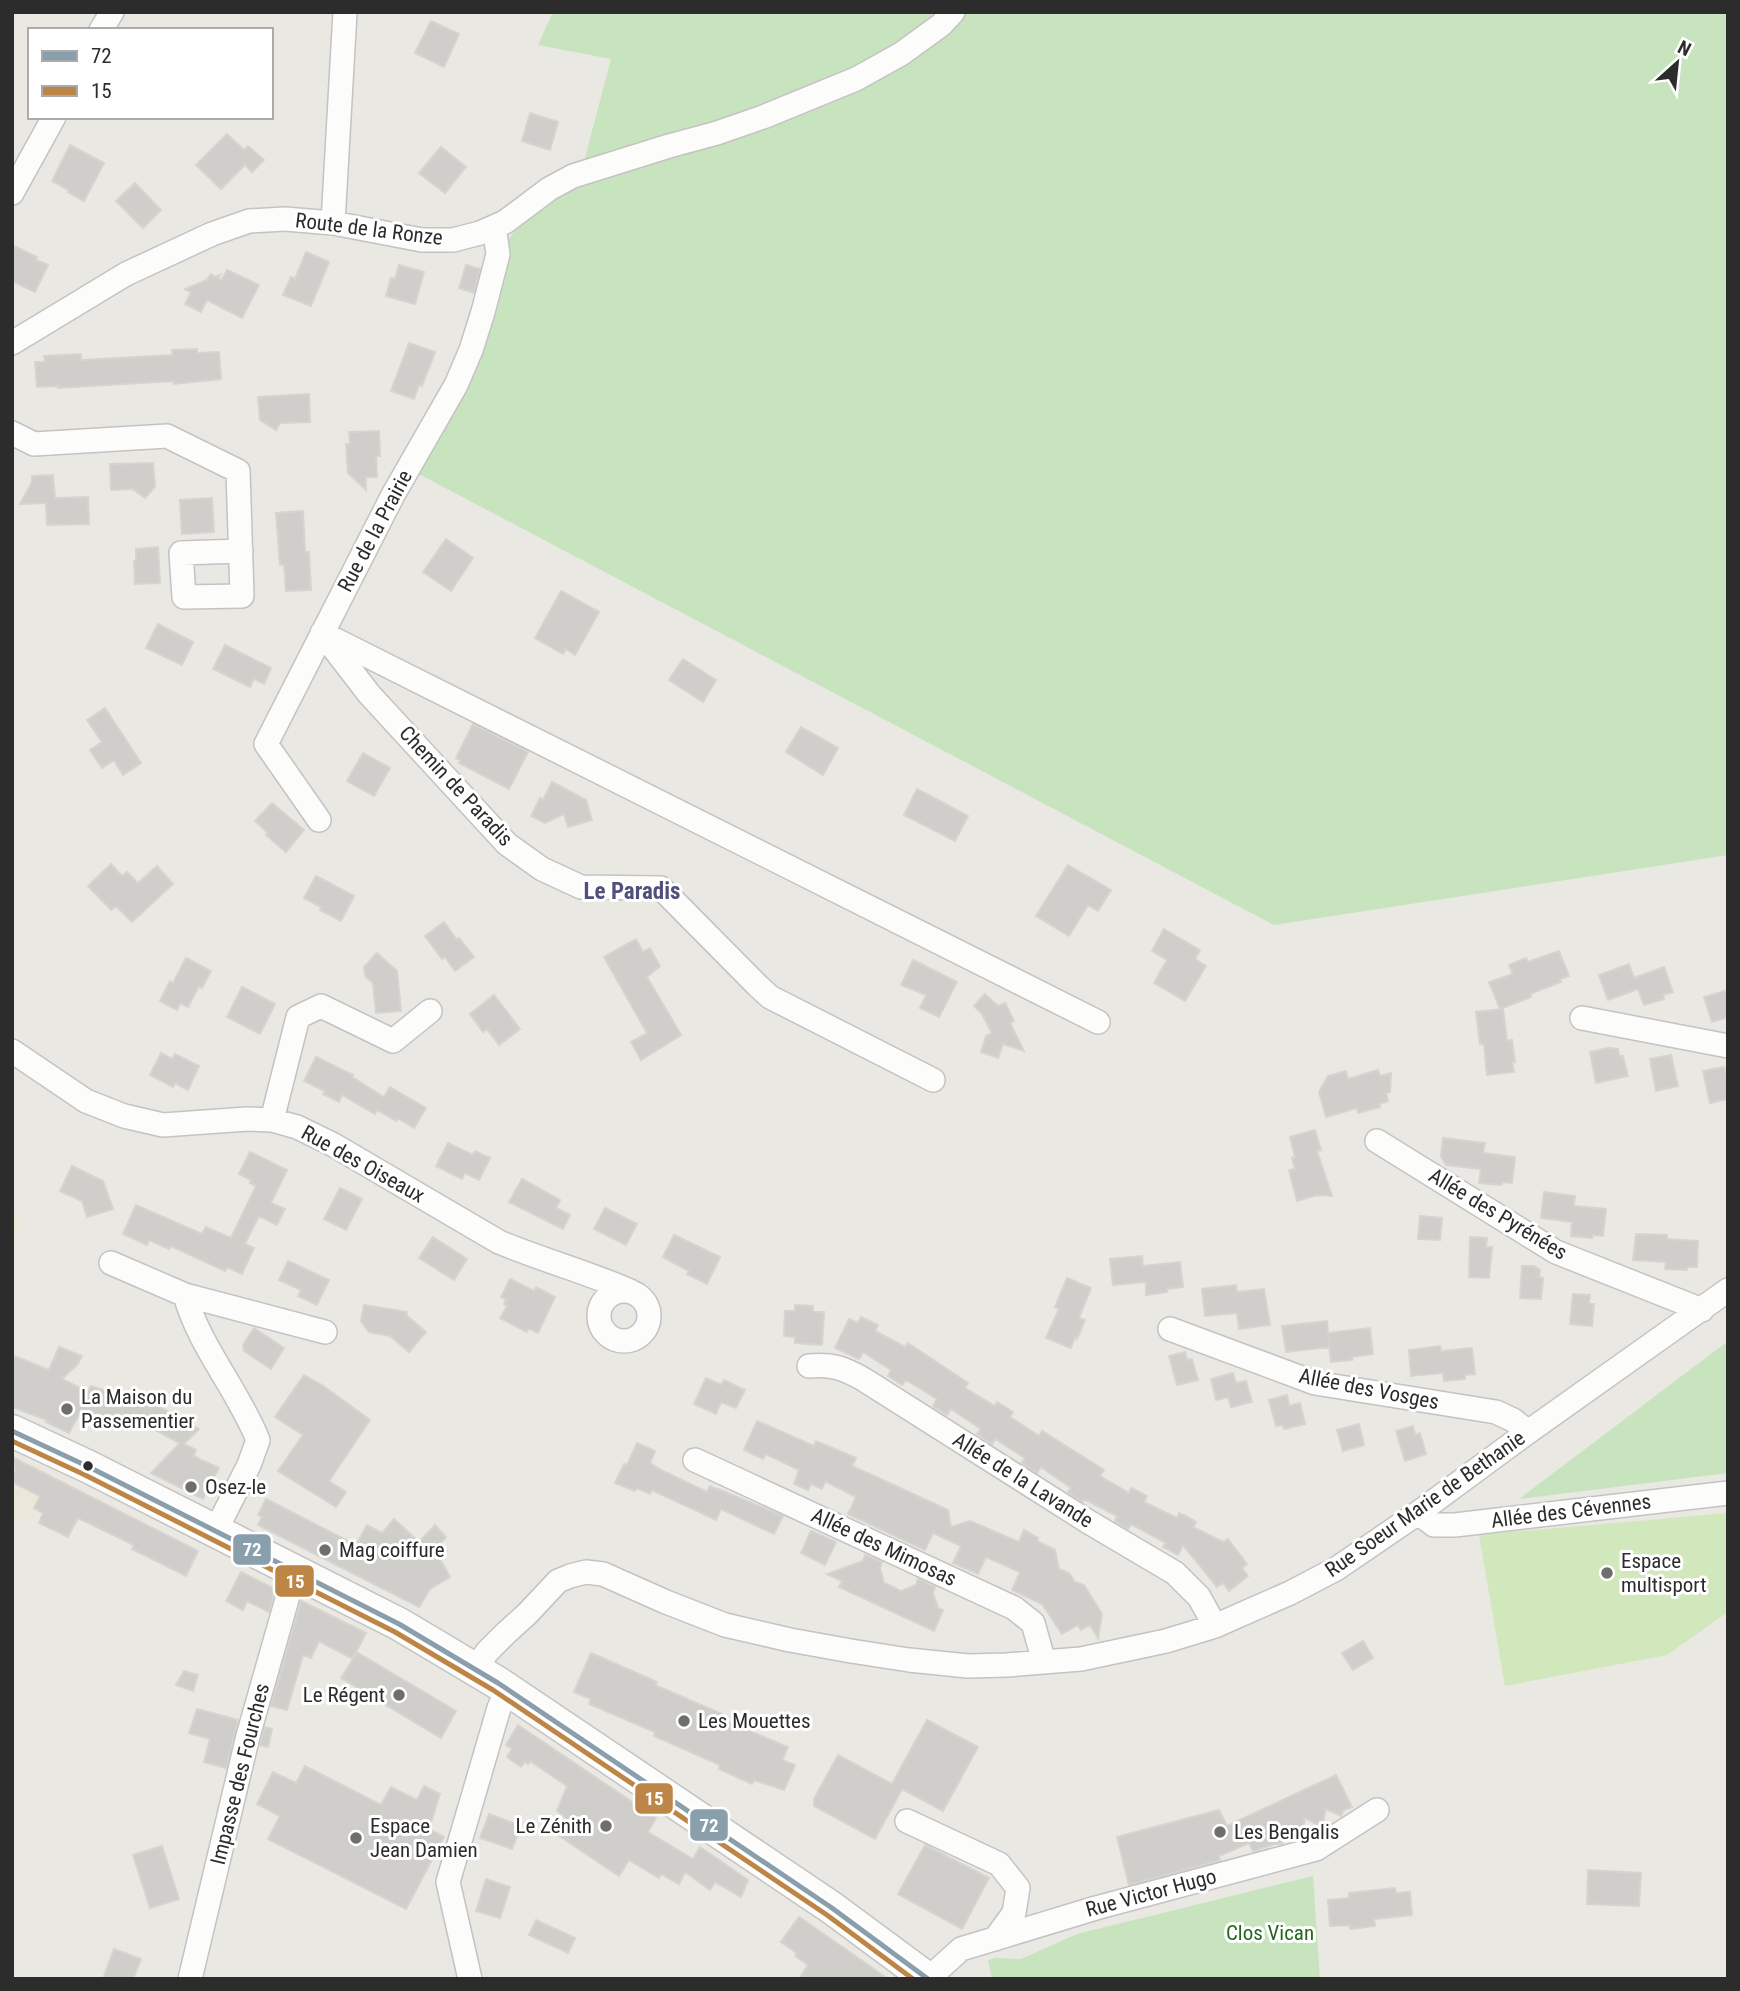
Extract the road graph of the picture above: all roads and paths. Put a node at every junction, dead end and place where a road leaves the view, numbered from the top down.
1 (112, 12) edge
2 (345, 12) edge
3 (953, 12) edge
4 (102, 28) edge
5 (53, 119) edge
6 (12, 194) edge
7 (332, 223) junction
8 (494, 227) junction
9 (12, 343) edge
10 (12, 433) edge
11 (241, 551) dead end
12 (322, 633) junction
13 (319, 820) dead end
14 (430, 1011) dead end
15 (1582, 1018) dead end
16 (1098, 1022) dead end
17 (1728, 1046) edge
18 (12, 1051) edge
19 (933, 1080) dead end
20 (272, 1120) junction
21 (1377, 1140) dead end
22 (111, 1263) dead end
23 (1728, 1290) edge
24 (630, 1291) dead end
25 (185, 1295) junction
26 (1702, 1310) junction
27 (1170, 1329) dead end
28 (325, 1332) dead end
29 (809, 1366) dead end
30 (12, 1431) edge
31 (1528, 1432) junction
32 (695, 1460) dead end
33 (1728, 1493) edge
34 (1418, 1513) junction
35 (216, 1530) junction
36 (295, 1571) junction
37 (1215, 1626) junction
38 (1044, 1662) junction
39 (475, 1670) junction
40 (508, 1690) junction
41 (1377, 1810) dead end
42 (906, 1821) dead end
43 (995, 1939) junction
44 (190, 1979) edge
45 (470, 1979) edge
46 (928, 1979) edge

1 - 4 street
2 - 7 street
3 - 8 street, Route de la Ronze
5 - 6 street
7 - 8 street, Route de la Ronze
7 - 9 street, Route de la Ronze
8 - 12 street, Rue de la Prairie
10 - 11 street
12 - 13 street, Rue de la Prairie
12 - 16 street
12 - 19 street, Chemin de Paradis
14 - 20 street
15 - 17 street
18 - 20 street, Rue des Oiseaux
20 - 24 street, Rue des Oiseaux
21 - 26 street, Allée des Pyrénées
22 - 25 street
23 - 26 street, Rue Soeur Marie de Bethanie
25 - 28 street
25 - 35 street
26 - 31 street, Rue Soeur Marie de Bethanie
27 - 31 street, Allée des Vosges
29 - 37 street, Allée de la Lavande
30 - 35 main road, Rue Victor Hugo
31 - 34 street, Rue Soeur Marie de Bethanie
32 - 38 street, Allée des Mimosas
33 - 34 street, Allée des Cévennes
34 - 37 street, Rue Soeur Marie de Bethanie
35 - 36 main road, Rue Victor Hugo
36 - 39 main road, Rue Victor Hugo
36 - 44 street, Impasse des Fourches
37 - 38 street, Rue Soeur Marie de Bethanie
38 - 39 street, Rue Soeur Marie de Bethanie
39 - 40 main road, Rue Victor Hugo
40 - 45 street
40 - 46 main road, Rue Victor Hugo
41 - 43 street, Rue Victor Hugo
42 - 43 street
43 - 46 street, Rue Victor Hugo

